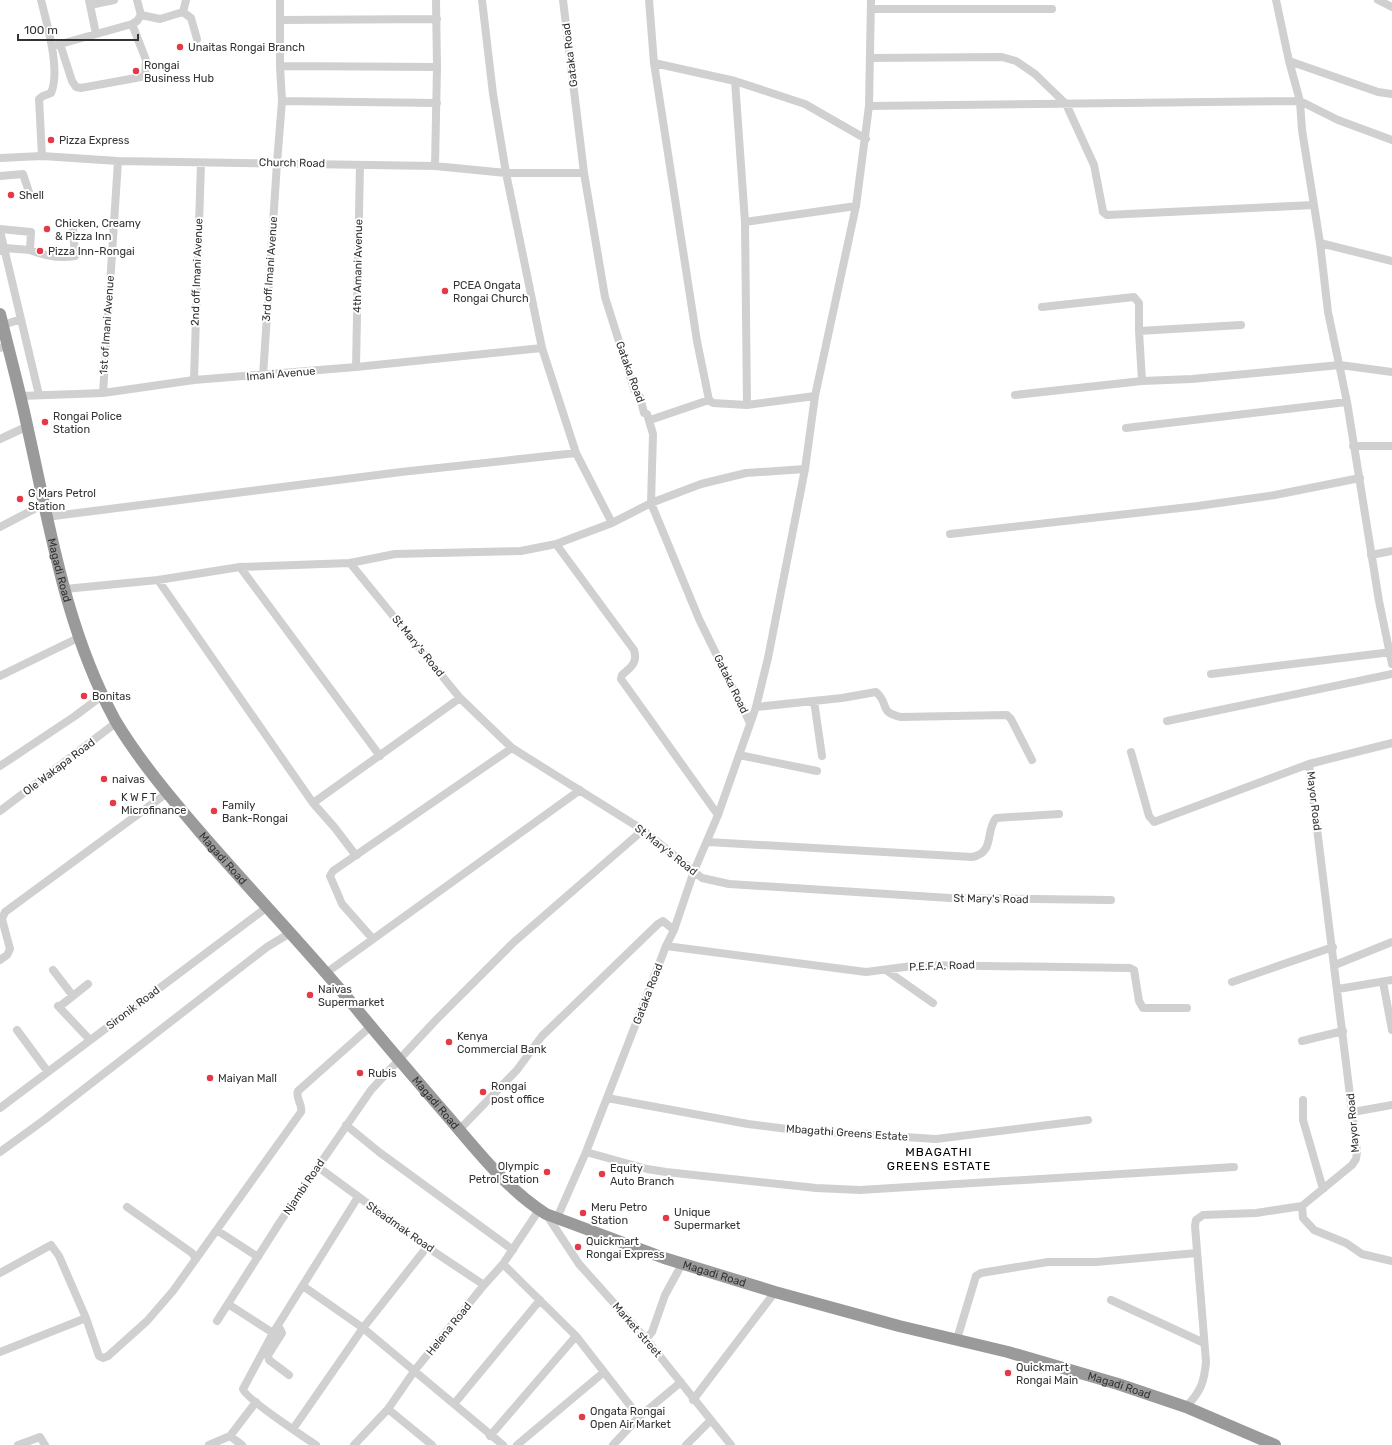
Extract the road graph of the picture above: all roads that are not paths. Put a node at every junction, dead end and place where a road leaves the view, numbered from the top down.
1 (41, 0) edge
2 (114, 0) edge
3 (137, 0) edge
4 (186, 0) edge
5 (280, 0) edge
6 (436, 0) edge
7 (482, 0) edge
8 (563, 0) edge
9 (649, 0) edge
10 (871, 0) edge
11 (1276, 0) edge
12 (1378, 0) edge
13 (89, 3) edge
14 (1392, 7) edge
15 (871, 9) junction
16 (1052, 10) dead end
17 (183, 12) junction
18 (141, 15) junction
19 (436, 19) junction
20 (280, 20) junction
21 (132, 24) junction
22 (96, 34) junction
23 (197, 39) dead end
24 (60, 44) junction
25 (52, 46) junction
26 (871, 58) junction
27 (1289, 62) junction
28 (654, 63) junction
29 (280, 66) junction
30 (437, 67) junction
31 (735, 81) junction
32 (1392, 94) edge
33 (282, 101) junction
34 (1300, 101) junction
35 (437, 103) junction
36 (1066, 104) junction
37 (869, 106) junction
38 (866, 139) junction
39 (1392, 140) edge
40 (42, 156) junction
41 (0, 158) edge
42 (118, 161) junction
43 (201, 163) junction
44 (277, 163) junction
45 (360, 165) junction
46 (435, 166) junction
47 (506, 173) junction
48 (584, 174) junction
49 (0, 176) edge
50 (29, 192) dead end
51 (1314, 205) junction
52 (856, 206) junction
53 (745, 222) junction
54 (73, 229) dead end
55 (0, 230) edge
56 (1320, 243) junction
57 (3, 250) edge
58 (30, 250) junction
59 (1392, 261) edge
60 (1042, 307) dead end
61 (1, 319) edge
62 (21, 319) junction
63 (1241, 325) dead end
64 (1139, 331) junction
65 (4, 347) edge
66 (542, 348) junction
67 (1340, 365) junction
68 (356, 368) junction
69 (1392, 372) edge
70 (264, 376) junction
71 (194, 380) junction
72 (1142, 381) junction
73 (103, 393) junction
74 (39, 395) junction
75 (1015, 395) dead end
76 (20, 396) junction
77 (815, 396) junction
78 (709, 400) junction
79 (1347, 402) junction
80 (747, 405) junction
81 (650, 420) junction
82 (28, 426) junction
83 (1126, 428) dead end
84 (0, 439) edge
85 (1353, 446) junction
86 (1392, 446) edge
87 (576, 453) junction
88 (805, 469) junction
89 (1360, 478) junction
90 (651, 503) junction
91 (44, 504) junction
92 (46, 517) junction
93 (612, 523) junction
94 (0, 527) edge
95 (950, 534) dead end
96 (556, 544) junction
97 (1392, 551) edge
98 (1371, 556) junction
99 (350, 563) junction
100 (240, 567) junction
101 (158, 580) junction
102 (65, 589) junction
103 (78, 638) junction
104 (1391, 652) edge
105 (1392, 664) edge
106 (1211, 674) dead end
107 (1392, 674) edge
108 (0, 676) edge
109 (102, 695) junction
110 (460, 698) junction
111 (814, 701) junction
112 (756, 707) junction
113 (1167, 721) dead end
114 (117, 722) junction
115 (750, 723) junction
116 (1392, 743) edge
117 (512, 748) junction
118 (1131, 752) dead end
119 (739, 755) junction
120 (380, 756) junction
121 (822, 756) dead end
122 (1032, 760) dead end
123 (1309, 764) junction
124 (0, 766) edge
125 (816, 771) dead end
126 (580, 790) junction
127 (167, 793) junction
128 (313, 803) junction
129 (0, 811) edge
130 (1059, 814) dead end
131 (718, 815) junction
132 (643, 830) junction
133 (708, 842) junction
134 (357, 855) junction
135 (694, 871) junction
136 (1111, 900) dead end
137 (266, 908) junction
138 (674, 930) junction
139 (290, 933) junction
140 (372, 938) junction
141 (1392, 942) edge
142 (666, 946) junction
143 (1333, 947) junction
144 (0, 960) edge
145 (1335, 965) junction
146 (52, 970) dead end
147 (886, 970) junction
148 (326, 973) junction
149 (1392, 980) edge
150 (1232, 982) dead end
151 (1383, 982) junction
152 (88, 984) dead end
153 (1338, 989) junction
154 (73, 996) junction
155 (933, 1003) dead end
156 (1187, 1008) dead end
157 (371, 1026) junction
158 (17, 1030) dead end
159 (1343, 1030) junction
160 (1392, 1030) edge
161 (90, 1040) junction
162 (1302, 1041) dead end
163 (398, 1059) junction
164 (48, 1072) junction
165 (607, 1098) junction
166 (1303, 1100) dead end
167 (1392, 1105) edge
168 (0, 1108) edge
169 (1352, 1112) junction
170 (1088, 1120) dead end
171 (346, 1125) junction
172 (459, 1130) junction
173 (0, 1152) edge
174 (586, 1152) junction
175 (318, 1166) junction
176 (1234, 1167) dead end
177 (1323, 1189) junction
178 (358, 1197) junction
179 (1302, 1206) junction
180 (127, 1207) dead end
181 (547, 1214) junction
182 (218, 1231) junction
183 (427, 1247) junction
184 (513, 1250) junction
185 (1197, 1253) junction
186 (258, 1257) junction
187 (196, 1259) junction
188 (1392, 1261) edge
189 (503, 1264) junction
190 (682, 1264) junction
191 (0, 1273) edge
192 (484, 1285) junction
193 (303, 1286) junction
194 (775, 1292) junction
195 (540, 1300) junction
196 (1111, 1300) dead end
197 (228, 1304) junction
198 (86, 1318) junction
199 (217, 1321) dead end
200 (278, 1325) junction
201 (363, 1328) junction
202 (273, 1333) junction
203 (576, 1336) junction
204 (646, 1339) junction
205 (957, 1339) junction
206 (1204, 1343) junction
207 (0, 1352) edge
208 (415, 1370) junction
209 (604, 1372) junction
210 (289, 1375) dead end
211 (681, 1382) junction
212 (693, 1400) junction
213 (256, 1402) junction
214 (454, 1404) junction
215 (1186, 1407) junction
216 (388, 1408) junction
217 (639, 1417) junction
218 (710, 1421) junction
219 (293, 1429) junction
220 (230, 1436) junction
221 (490, 1436) junction
222 (1270, 1444) edge
223 (18, 1445) edge
224 (45, 1445) edge
225 (209, 1445) edge
226 (242, 1445) edge
227 (316, 1445) edge
228 (354, 1445) edge
229 (432, 1445) edge
230 (503, 1445) edge
231 (517, 1445) edge
232 (613, 1445) edge
233 (686, 1445) edge
234 (731, 1445) edge

1 - 25 street
2 - 13 street
3 - 18 street
4 - 17 street
5 - 20 street, 3rd off Imani Avenue
6 - 19 street
7 - 47 street
8 - 48 street, Gataka Road
9 - 28 street
10 - 15 street, Gataka Road
11 - 27 street
12 - 14 street
13 - 22 street
15 - 16 street
15 - 26 street, Gataka Road
17 - 18 street
17 - 23 street
18 - 21 street
19 - 20 street
19 - 30 street
20 - 29 street, 3rd off Imani Avenue
21 - 22 street
21 - 24 street
22 - 24 street
24 - 25 street
25 - 40 street
26 - 36 street
26 - 37 street, Gataka Road
27 - 32 street
27 - 34 street
28 - 31 street
28 - 78 street
29 - 30 street
29 - 33 street, 3rd off Imani Avenue
30 - 35 street
31 - 38 street
31 - 53 street
33 - 35 street
33 - 44 street, 3rd off Imani Avenue
34 - 36 street
34 - 39 street
34 - 51 street
35 - 46 street
36 - 37 street
36 - 51 street
37 - 38 street, Gataka Road
38 - 52 street, Gataka Road
40 - 41 street, Church Road
40 - 42 street, Church Road
42 - 43 street, Church Road
42 - 73 street, 1st of Imani Avenue
43 - 44 street, Church Road
43 - 71 street, 2nd off Imani Avenue
44 - 45 street, Church Road
44 - 70 street, 3rd off Imani Avenue
45 - 46 street, Church Road
45 - 68 street, 4th Amani Avenue
46 - 47 street, Church Road
47 - 48 street, Church Road
47 - 66 street
48 - 81 street, Gataka Road
49 - 50 street
51 - 56 street
52 - 53 street
52 - 77 street, Gataka Road
53 - 80 street
54 - 58 street
55 - 57 street
55 - 58 street
56 - 59 street
56 - 67 street
57 - 58 street
57 - 62 street
60 - 64 street
61 - 62 street
61 - 65 highway, Magadi Road
62 - 74 street
63 - 64 street
64 - 72 street
65 - 76 highway, Magadi Road
66 - 68 street, Imani Avenue
66 - 87 street
67 - 69 street
67 - 72 street
67 - 79 street
68 - 70 street, Imani Avenue
70 - 71 street, Imani Avenue
71 - 73 street, Imani Avenue
72 - 75 street
73 - 74 street, Imani Avenue
74 - 76 street, Imani Avenue
76 - 82 highway, Magadi Road
77 - 80 street
77 - 88 street, Gataka Road
78 - 80 street
78 - 81 street
79 - 83 street
79 - 85 street
81 - 90 street, Gataka Road
82 - 84 street
82 - 91 highway, Magadi Road
85 - 86 street
85 - 89 street
87 - 92 street
87 - 93 street
88 - 90 street
88 - 112 street, Gataka Road
89 - 95 street
89 - 98 street
90 - 93 street
90 - 115 street, Gataka Road
91 - 92 highway, Magadi Road
91 - 94 street
92 - 102 highway, Magadi Road
93 - 96 street
96 - 99 street
96 - 131 street
97 - 98 street
98 - 104 street
99 - 100 street
99 - 110 street, St Mary's Road
100 - 101 street
100 - 120 street
101 - 102 street
101 - 128 street
102 - 103 highway, Magadi Road
103 - 108 street
103 - 109 highway, Magadi Road
104 - 105 street
104 - 106 street
107 - 113 street
109 - 114 highway, Magadi Road
109 - 124 street
110 - 117 street, St Mary's Road
110 - 120 street
111 - 112 street
111 - 121 street
111 - 122 street
112 - 115 street, Gataka Road
114 - 127 highway, Magadi Road
114 - 129 street, Ole Wakapa Road
115 - 119 street, Gataka Road
116 - 123 street
117 - 126 street, St Mary's Road
117 - 134 street
118 - 123 street
119 - 125 street
119 - 131 street, Gataka Road
120 - 128 street
123 - 143 street, Mayor Road
126 - 132 street, St Mary's Road
126 - 140 street
127 - 137 highway, Magadi Road
127 - 144 street
128 - 134 street
130 - 133 street
131 - 133 street, Gataka Road
132 - 135 street, St Mary's Road
132 - 163 street, Njambi Road
133 - 135 street, Gataka Road
134 - 140 street
135 - 136 street, St Mary's Road
135 - 138 street, Gataka Road
137 - 139 highway, Magadi Road
137 - 161 street, Sironik Road
138 - 142 street, Gataka Road
138 - 172 street
139 - 148 highway, Magadi Road
139 - 173 street
140 - 148 street
141 - 145 street
142 - 147 street, P.E.F.A. Road
142 - 165 street, Gataka Road
143 - 145 street, Mayor Road
143 - 150 street
145 - 153 street, Mayor Road
146 - 154 street
147 - 155 street
147 - 156 street, P.E.F.A. Road
148 - 157 highway, Magadi Road
149 - 151 street
151 - 153 street
151 - 160 street
152 - 154 street
153 - 159 street, Mayor Road
154 - 161 street
157 - 163 highway, Magadi Road
157 - 182 street
158 - 164 street
159 - 162 street
159 - 169 street, Mayor Road
161 - 164 street, Sironik Road
163 - 171 street, Njambi Road
163 - 172 highway, Magadi Road
164 - 168 street, Sironik Road
165 - 170 street, Mbagathi Greens Estate
165 - 174 street, Gataka Road
166 - 177 street
167 - 169 street
169 - 177 street, Mayor Road
171 - 175 street, Njambi Road
171 - 184 street
172 - 181 highway, Magadi Road
174 - 176 street
174 - 181 street, Gataka Road
175 - 178 street, Steadmak Road
175 - 186 street, Njambi Road
177 - 179 street, Mayor Road
178 - 183 street, Steadmak Road
178 - 193 street
179 - 185 street
179 - 188 street
180 - 187 street
181 - 184 street, Helena Road
181 - 190 highway, Magadi Road
181 - 204 street, Market street
182 - 186 street
182 - 187 street
183 - 192 street, Steadmak Road
183 - 201 street
184 - 189 street, Helena Road
185 - 205 street
185 - 206 street
186 - 197 street, Njambi Road
187 - 198 street
189 - 192 street, Helena Road
189 - 195 street
190 - 194 highway, Magadi Road
190 - 204 street
191 - 198 street
192 - 208 street, Helena Road
193 - 200 street
193 - 201 street
194 - 205 highway, Magadi Road
194 - 212 street
195 - 203 street
195 - 214 street
196 - 206 street
197 - 199 street, Njambi Road
197 - 202 street
198 - 207 street
200 - 202 street
200 - 210 street
201 - 208 street
201 - 219 street
202 - 213 street
203 - 209 street
203 - 221 street
204 - 211 street, Market street
205 - 215 highway, Magadi Road
206 - 215 street
208 - 214 street
208 - 216 street, Helena Road
209 - 217 street
209 - 231 street
211 - 212 street, Market street
211 - 217 street
212 - 218 street, Market street
213 - 219 street
213 - 220 street
214 - 221 street
215 - 222 highway, Magadi Road
216 - 228 street, Helena Road
216 - 229 street
217 - 232 street
218 - 233 street
218 - 234 street, Market street
219 - 227 street
220 - 225 street
220 - 226 street
221 - 230 street
223 - 224 street

